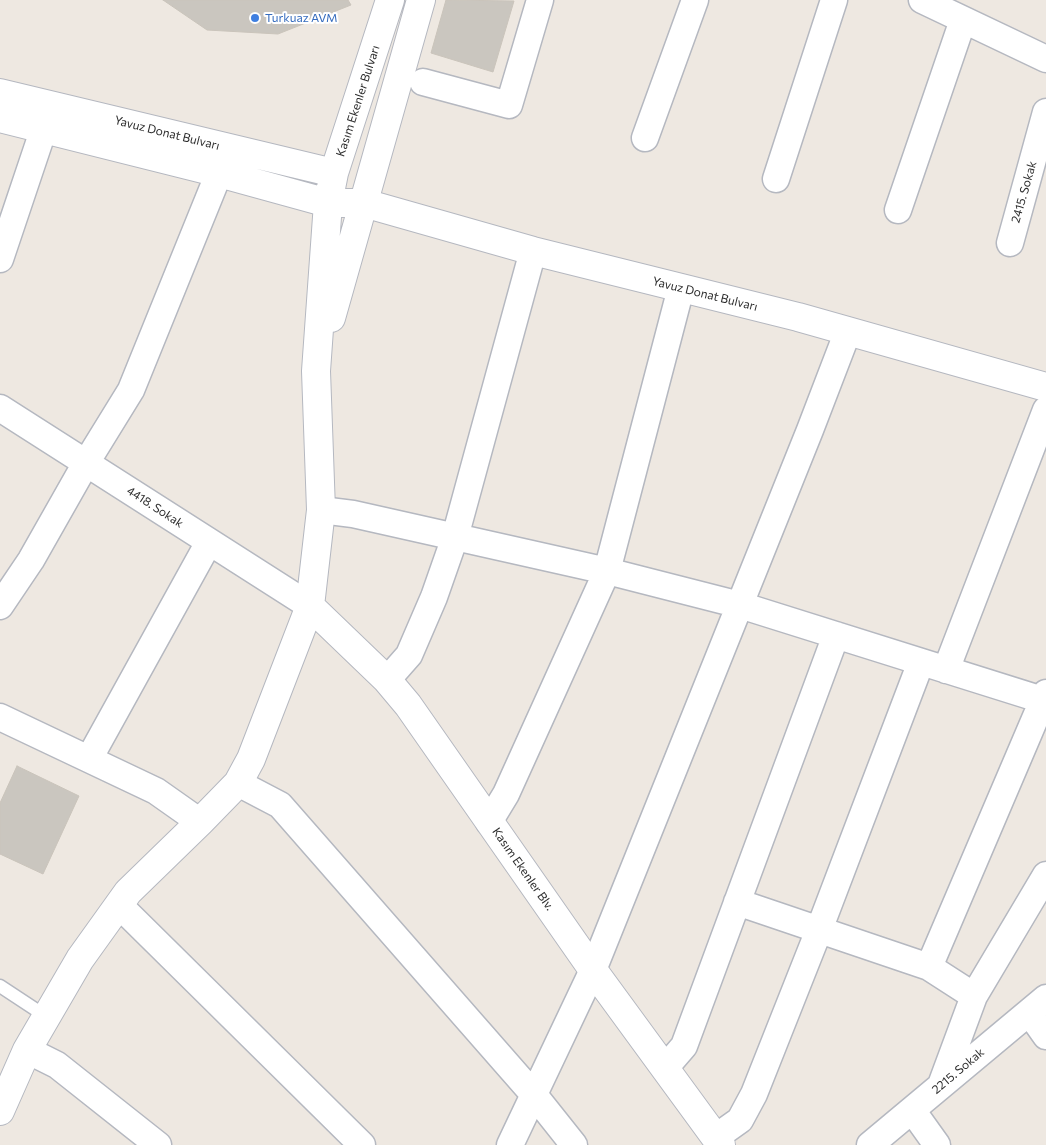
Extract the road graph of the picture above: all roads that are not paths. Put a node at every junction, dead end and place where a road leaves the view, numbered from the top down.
1 (390, 0) edge
2 (421, 0) edge
3 (540, 0) edge
4 (695, 0) edge
5 (834, 0) edge
6 (922, 0) edge
7 (963, 20) junction
8 (1046, 59) edge
9 (423, 82) dead end
10 (0, 92) edge
11 (1046, 112) edge
12 (0, 118) edge
13 (44, 128) junction
14 (645, 138) dead end
15 (219, 172) junction
16 (334, 173) junction
17 (776, 179) dead end
18 (328, 203) junction
19 (364, 203) junction
20 (898, 210) dead end
21 (1010, 242) dead end
22 (533, 252) junction
23 (0, 259) edge
24 (681, 288) junction
25 (848, 331) junction
26 (316, 371) junction
27 (1046, 387) edge
28 (0, 408) edge
29 (1046, 410) edge
30 (86, 463) junction
31 (321, 510) junction
32 (456, 537) junction
33 (208, 542) junction
34 (607, 571) junction
35 (740, 605) junction
36 (0, 606) edge
37 (310, 606) junction
38 (836, 635) junction
39 (921, 662) junction
40 (946, 670) junction
41 (387, 680) junction
42 (1045, 698) edge
43 (0, 717) edge
44 (89, 759) junction
45 (238, 783) junction
46 (200, 822) junction
47 (489, 822) junction
48 (1046, 875) edge
49 (737, 902) junction
50 (119, 905) junction
51 (819, 930) junction
52 (929, 967) junction
53 (593, 970) junction
54 (0, 986) edge
55 (974, 996) junction
56 (1038, 1005) edge
57 (47, 1016) junction
58 (1046, 1036) edge
59 (27, 1050) junction
60 (665, 1068) junction
61 (941, 1085) junction
62 (535, 1096) junction
63 (912, 1110) junction
64 (0, 1111) edge
65 (718, 1141) edge
66 (158, 1145) edge
67 (362, 1145) edge
68 (510, 1145) edge
69 (574, 1145) edge
70 (870, 1145) edge
71 (937, 1145) edge

1 - 16 street, Kasım Ekenler Bulvarı
2 - 19 street
3 - 9 street
4 - 14 street
5 - 17 street
6 - 7 street
7 - 8 street
7 - 20 street
10 - 16 street, Yavuz Donat Bulvarı
11 - 21 street, 2415. Sokak
12 - 13 street, Yavuz Donat Bulvarı
13 - 15 street, Yavuz Donat Bulvarı
13 - 23 street
15 - 18 street, Yavuz Donat Bulvarı
15 - 30 street
16 - 18 street, Kasım Ekenler Bulvarı
16 - 19 street
18 - 19 street, Yavuz Donat Bulvarı
18 - 26 street, Kasım Ekenler Bulvarı
19 - 22 street, Yavuz Donat Bulvarı
19 - 26 street
22 - 24 street, Yavuz Donat Bulvarı
22 - 32 street
24 - 25 street, Yavuz Donat Bulvarı
24 - 34 street
25 - 27 street, Yavuz Donat Bulvarı
25 - 35 street
26 - 31 street
28 - 30 street, 4418. Sokak
29 - 40 street
30 - 33 street, 4418. Sokak
30 - 36 street
31 - 32 street
31 - 37 street
32 - 34 street
32 - 41 street
33 - 37 street, 4418. Sokak
33 - 44 street
34 - 35 street
34 - 47 street
35 - 38 street
35 - 53 street
37 - 41 street, Kasım Ekenler Blv.
37 - 45 street
38 - 39 street
38 - 49 street
39 - 40 street
39 - 51 street
40 - 42 street
41 - 47 street, Kasım Ekenler Blv.
42 - 52 street
43 - 44 street
44 - 46 street
45 - 46 street
45 - 62 street
46 - 50 street
47 - 53 street, Kasım Ekenler Blv.
48 - 55 street
49 - 51 street
49 - 60 street
50 - 57 street
50 - 67 street
51 - 52 street
51 - 65 street
52 - 55 street
53 - 60 street, Kasım Ekenler Blv.
53 - 62 street
54 - 57 lane
55 - 61 street
56 - 58 street
56 - 61 street, 2215. Sokak
57 - 59 street
59 - 64 street
59 - 66 street
60 - 65 street, Kasım Ekenler Blv.
61 - 63 street, 2215. Sokak
62 - 68 street
62 - 69 street
63 - 70 street, 2215. Sokak
63 - 71 street

